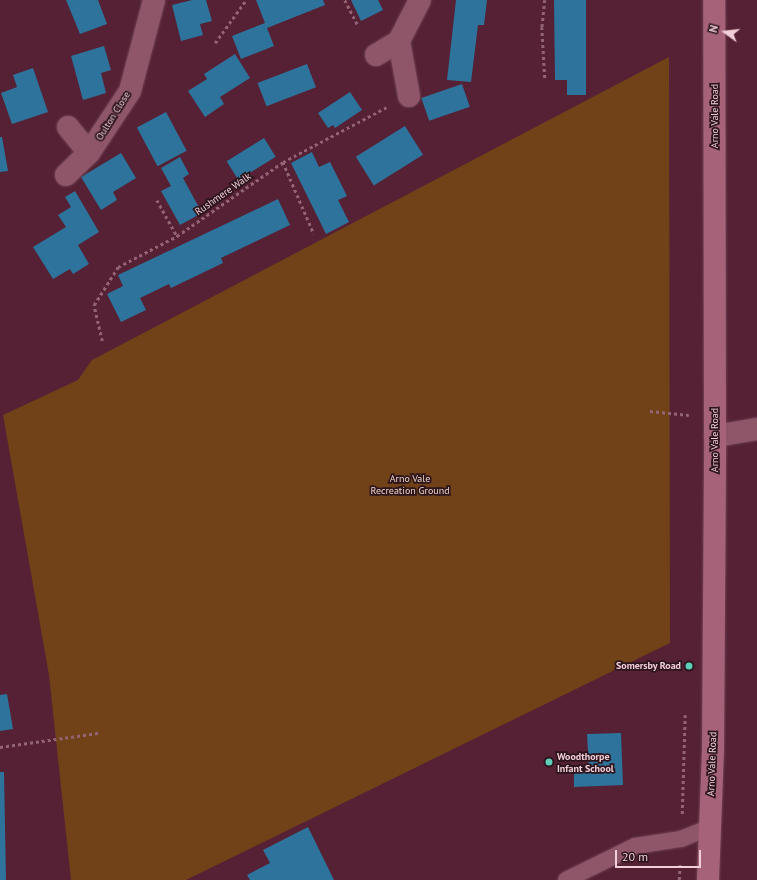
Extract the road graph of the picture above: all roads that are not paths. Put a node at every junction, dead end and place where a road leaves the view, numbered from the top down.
1 (154, 0) edge
2 (420, 0) edge
3 (714, 0) edge
4 (399, 41) junction
5 (376, 55) dead end
6 (409, 96) road end
7 (68, 127) dead end
8 (89, 153) junction
9 (66, 175) dead end
10 (757, 429) edge
11 (716, 436) junction
12 (710, 828) junction
13 (566, 880) edge
14 (708, 880) edge

1 - 8 street, Oulton Close
2 - 4 street
3 - 11 main road, Arno Vale Road
4 - 5 street
4 - 6 street
7 - 8 street
8 - 9 street, Oulton Close
10 - 11 street
11 - 12 main road, Arno Vale Road
12 - 13 lane
12 - 14 main road, Arno Vale Road

